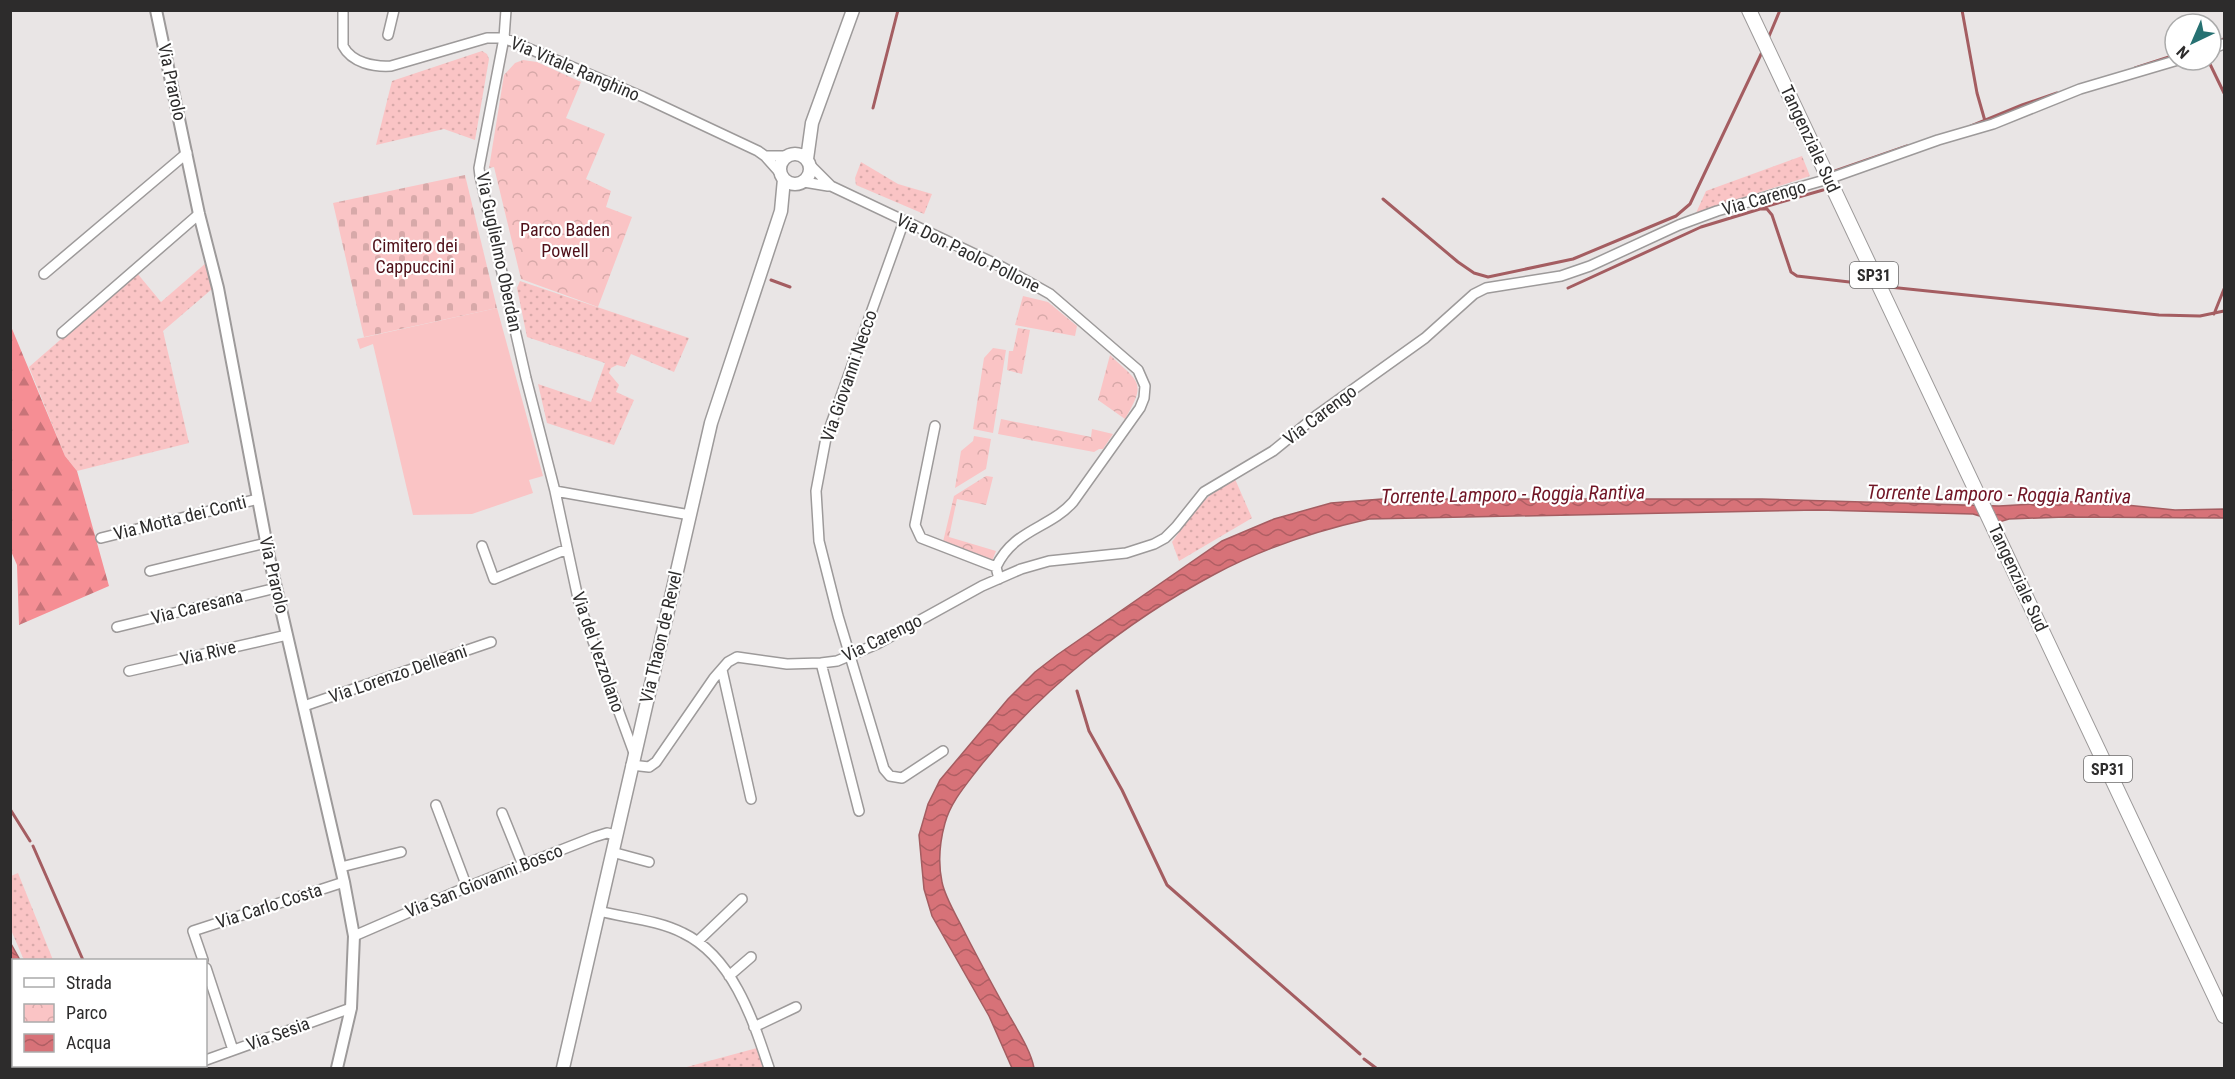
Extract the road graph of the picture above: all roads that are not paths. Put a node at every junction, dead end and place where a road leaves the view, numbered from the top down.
1 (156, 10) edge
2 (343, 10) edge
3 (394, 10) edge
4 (506, 10) edge
5 (853, 10) edge
6 (1749, 10) edge
7 (388, 35) dead end
8 (504, 38) junction
9 (2163, 64) edge
10 (812, 123) junction
11 (187, 153) junction
12 (789, 155) junction
13 (765, 156) junction
14 (809, 163) junction
15 (782, 177) junction
16 (1828, 179) junction
17 (802, 183) junction
18 (831, 186) junction
19 (781, 211) junction
20 (199, 214) junction
21 (904, 222) junction
22 (44, 274) dead end
23 (62, 333) dead end
24 (935, 426) dead end
25 (555, 491) junction
26 (258, 499) junction
27 (690, 515) junction
28 (101, 538) dead end
29 (266, 543) junction
30 (482, 546) dead end
31 (567, 549) junction
32 (996, 567) junction
33 (150, 571) dead end
34 (999, 579) junction
35 (276, 588) junction
36 (117, 627) dead end
37 (287, 635) junction
38 (491, 642) dead end
39 (851, 656) junction
40 (821, 663) junction
41 (722, 670) junction
42 (129, 671) dead end
43 (304, 706) junction
44 (943, 751) dead end
45 (633, 759) junction
46 (751, 799) dead end
47 (436, 805) dead end
48 (860, 811) dead end
49 (502, 813) dead end
50 (616, 835) junction
51 (401, 852) dead end
52 (612, 852) junction
53 (649, 862) dead end
54 (524, 865) junction
55 (340, 867) junction
56 (344, 882) junction
57 (467, 887) junction
58 (742, 899) dead end
59 (599, 911) junction
60 (354, 936) junction
61 (698, 941) junction
62 (751, 957) dead end
63 (203, 959) edge
64 (207, 971) edge
65 (729, 976) junction
66 (351, 1008) junction
67 (796, 1008) dead end
68 (2224, 1016) edge
69 (754, 1027) junction
70 (233, 1050) junction
71 (207, 1060) edge
72 (337, 1068) edge
73 (563, 1068) edge
74 (769, 1068) edge

1 - 11 street, Via Prarolo
2 - 8 street, Via Vitale Ranghino
3 - 7 street
4 - 8 street, Via Guglielmo Oberdan
5 - 10 main road
6 - 16 main road, Tangenziale Sud / SP31
8 - 13 street, Via Vitale Ranghino
8 - 25 street, Via Guglielmo Oberdan
9 - 16 street, Via Carengo
10 - 12 main road
10 - 14 main road
11 - 20 street, Via Prarolo
11 - 22 street
12 - 13 street, Via Vitale Ranghino
12 - 14 main road
12 - 15 main road
13 - 15 street, Via Vitale Ranghino
14 - 17 main road
14 - 18 street, Via Don Paolo Pollone
15 - 17 main road
15 - 19 main road, Via Thaon de Revel
16 - 34 street, Via Carengo
16 - 68 main road, Tangenziale Sud / SP31
17 - 18 street, Via Don Paolo Pollone
17 - 19 main road, Via Thaon de Revel
18 - 21 street, Via Don Paolo Pollone
19 - 27 main road, Via Thaon de Revel
20 - 23 street
20 - 26 street, Via Prarolo
21 - 32 street, Via Don Paolo Pollone
21 - 39 street, Via Giovanni Necco
24 - 32 street
25 - 27 street
25 - 31 street, Via Guglielmo Oberdan
26 - 28 street, Via Motta dei Conti
26 - 29 street, Via Prarolo
27 - 45 main road, Via Thaon de Revel
29 - 33 street
29 - 35 street, Via Prarolo
30 - 31 street
31 - 45 street, Via del Vezzolano
32 - 34 street
34 - 39 street, Via Carengo
35 - 36 street, Via Caresana
35 - 37 street, Via Prarolo
37 - 42 street, Via Rive
37 - 43 street, Via Prarolo
38 - 43 street, Via Lorenzo Delleani
39 - 40 street, Via Carengo
39 - 44 street, Via Giovanni Necco
40 - 41 street, Via Carengo
40 - 48 street, Via Carengo
41 - 45 street, Via Carengo
41 - 46 street
43 - 55 street, Via Prarolo
45 - 50 main road, Via Thaon de Revel
47 - 57 street
49 - 54 street
50 - 52 main road, Via Thaon de Revel
50 - 54 street, Via San Giovanni Bosco
51 - 55 street
52 - 53 street
52 - 59 main road, Via Thaon de Revel
54 - 57 street, Via San Giovanni Bosco
55 - 56 street, Via Prarolo
56 - 60 street, Via Prarolo
56 - 63 street, Via Carlo Costa
57 - 60 street, Via San Giovanni Bosco
58 - 61 street
59 - 61 street
59 - 73 main road, Via Thaon de Revel
60 - 66 street, Via Prarolo
61 - 65 street
62 - 65 street
64 - 70 street
65 - 69 street
66 - 70 street, Via Sesia
66 - 72 street, Via Prarolo
67 - 69 street
69 - 74 street
70 - 71 street, Via Sesia

